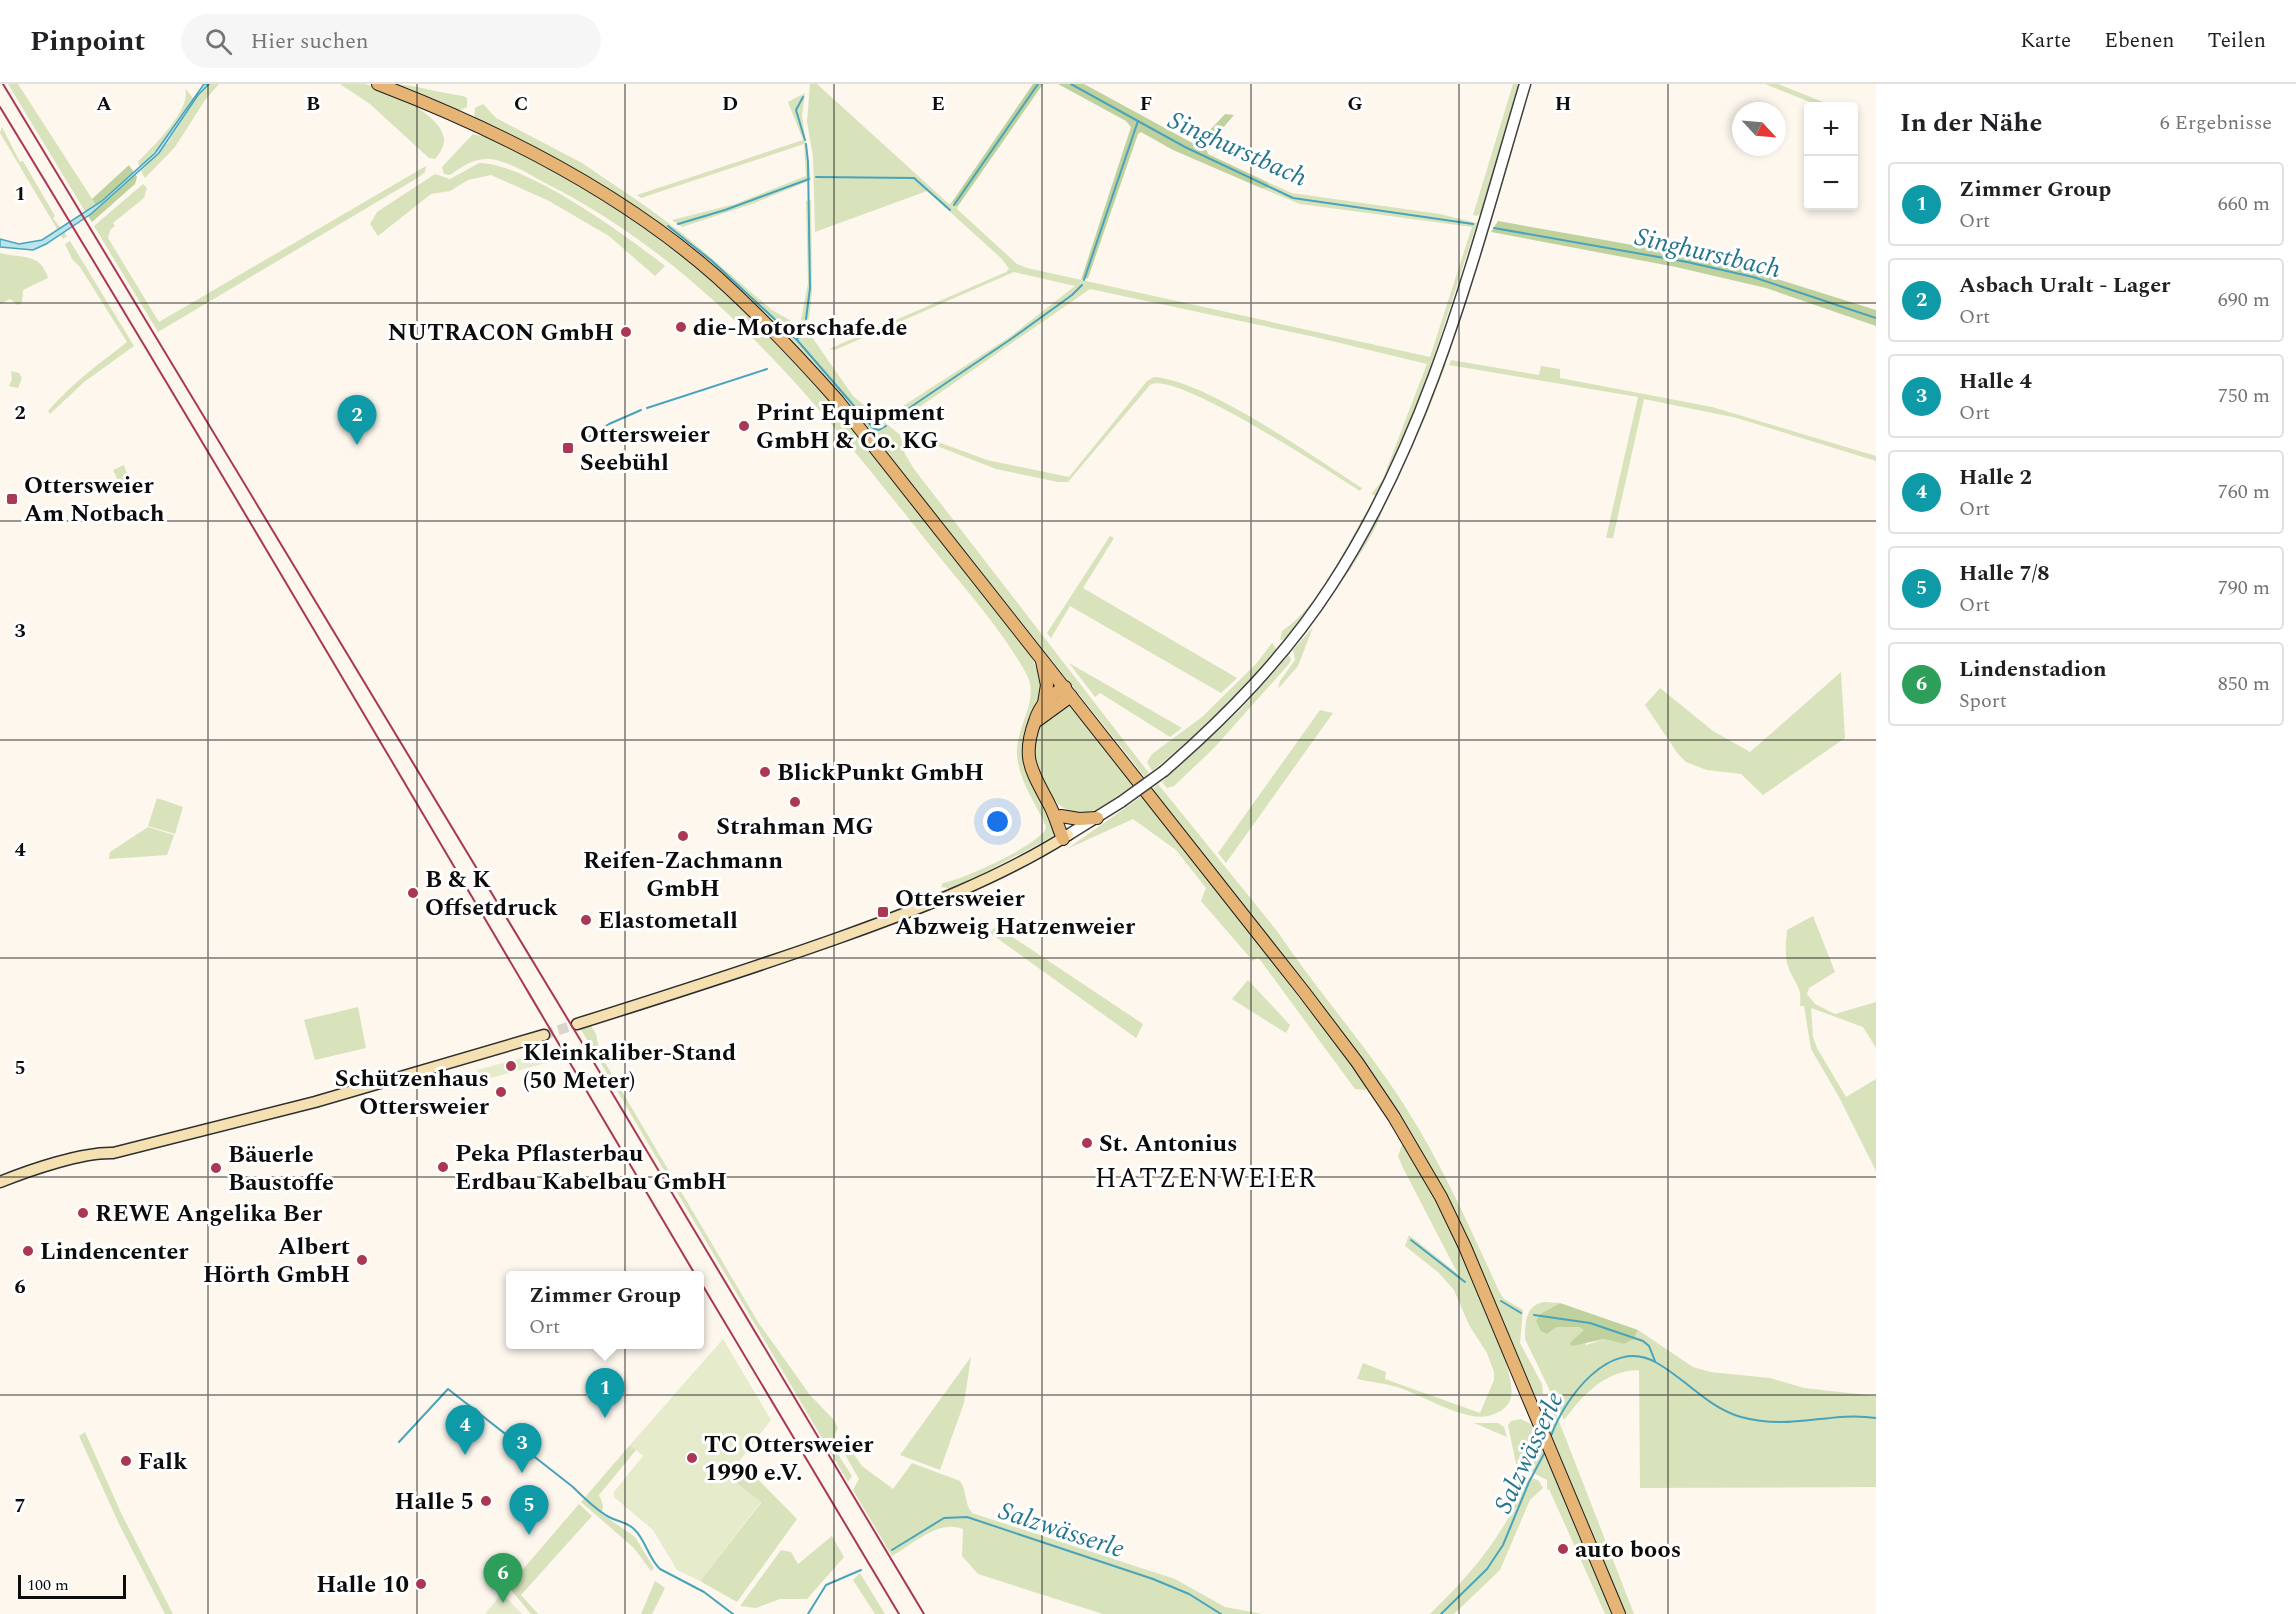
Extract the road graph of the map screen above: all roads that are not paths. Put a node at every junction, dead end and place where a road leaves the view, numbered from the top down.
1 (378, 84) edge
2 (1525, 84) edge
3 (1041, 657) junction
4 (1068, 692) junction
5 (1044, 703) junction
6 (1033, 725) junction
7 (1049, 805) junction
8 (1061, 816) junction
9 (1097, 818) junction
10 (1066, 837) junction
11 (578, 1024) tunnel mouth
12 (543, 1035) tunnel mouth
13 (0, 1182) edge
14 (1619, 1614) edge

1 - 3 main road
2 - 9 street, bridge
3 - 4 main road
3 - 5 main road
4 - 5 main road
4 - 6 main road
4 - 14 main road
5 - 6 main road
6 - 7 main road
7 - 8 main road
7 - 10 main road
8 - 9 main road
8 - 10 main road
9 - 10 street
10 - 11 main road
12 - 13 main road

